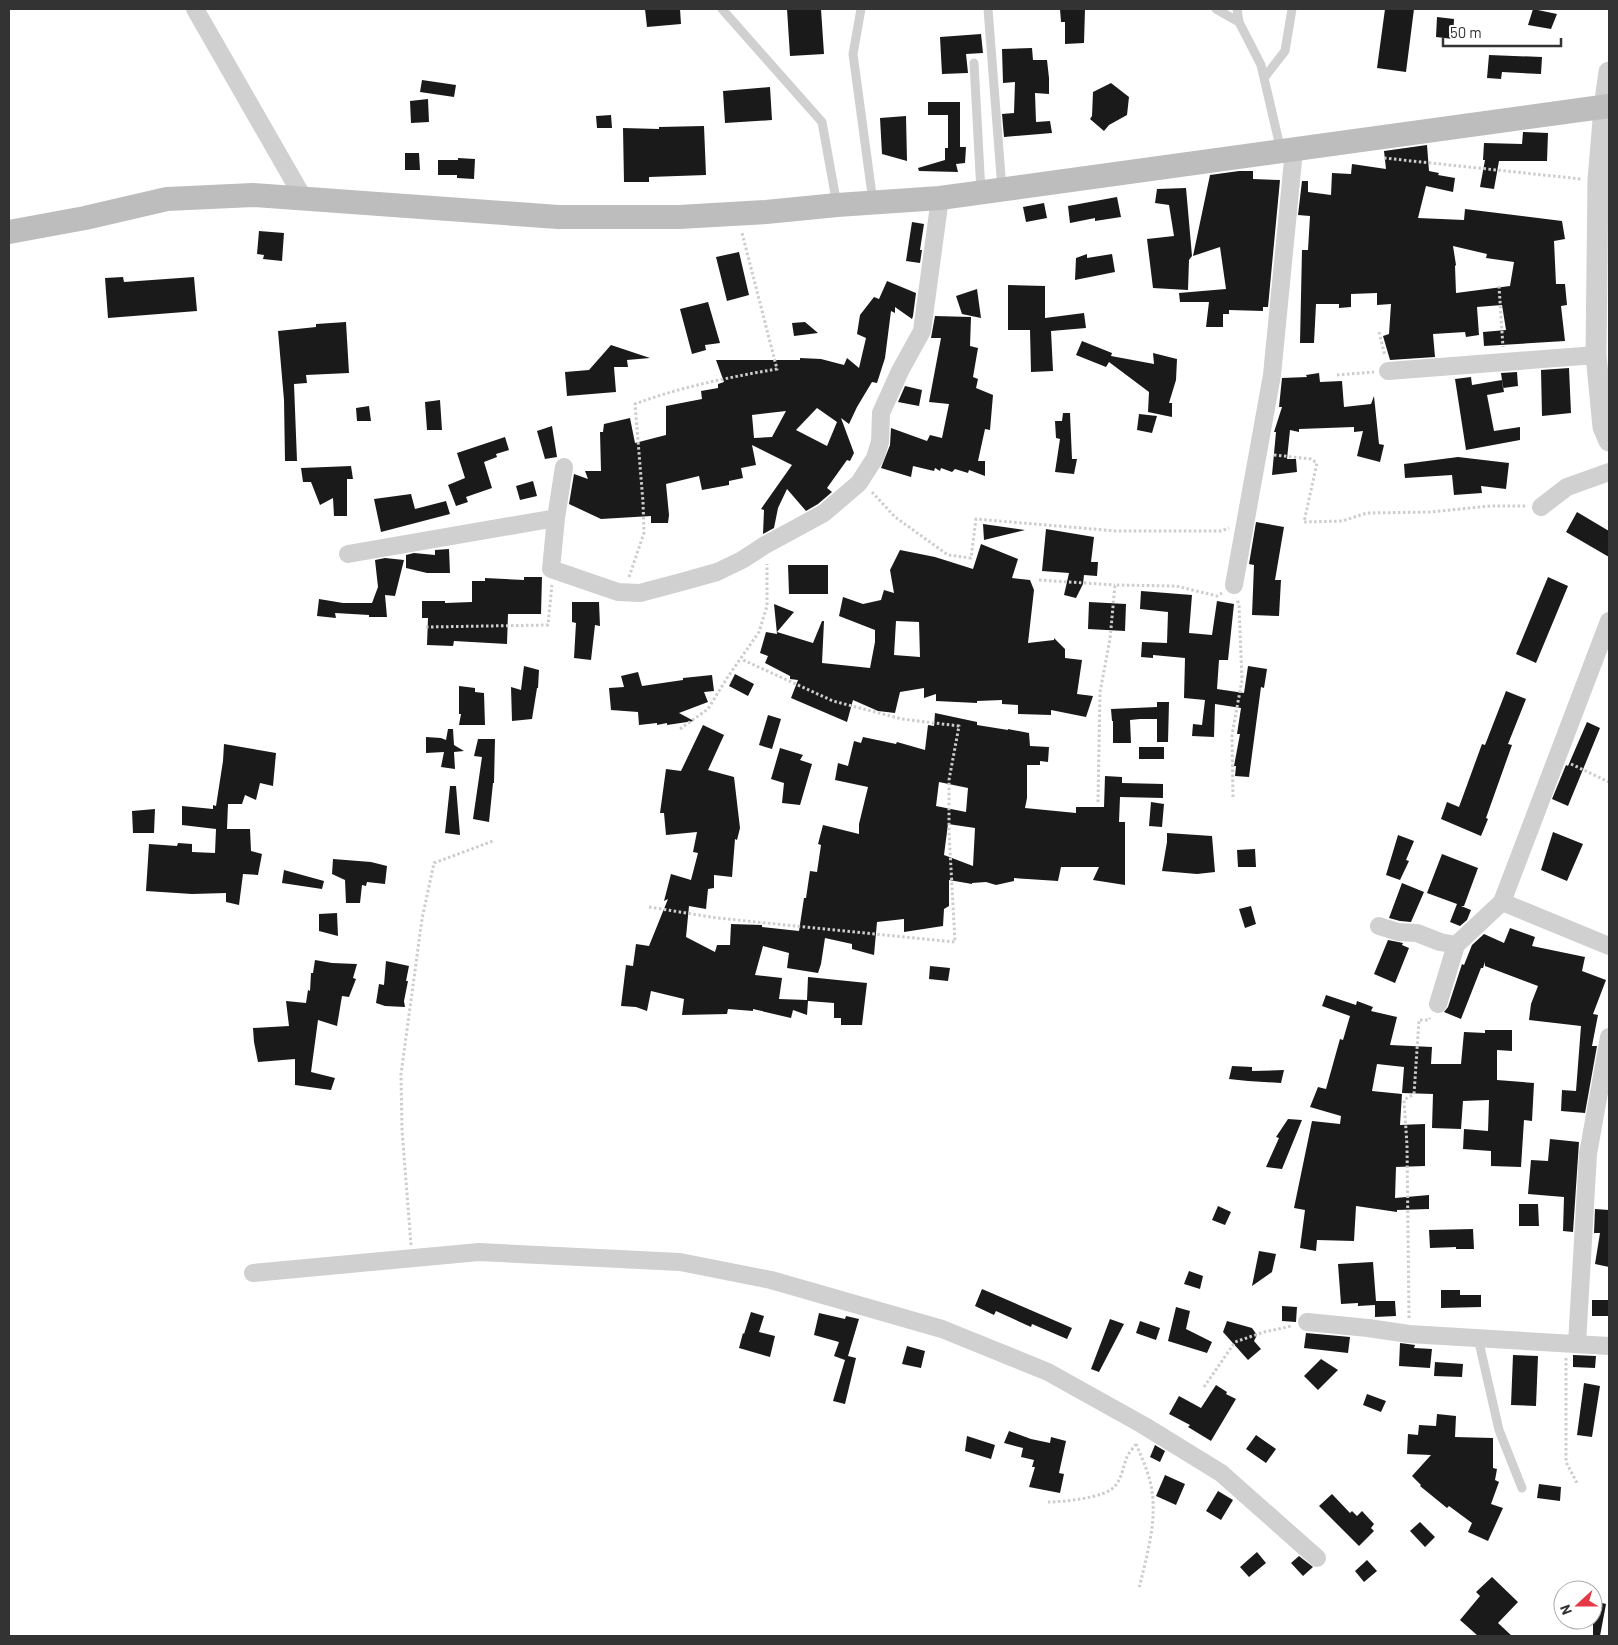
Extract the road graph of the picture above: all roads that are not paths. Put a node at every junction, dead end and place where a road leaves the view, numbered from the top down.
1 (195, 9) edge
2 (722, 9) edge
3 (861, 9) edge
4 (988, 9) edge
5 (1216, 9) edge
6 (1237, 9) edge
7 (1292, 9) edge
8 (1239, 22) junction
9 (974, 63) dead end
10 (1609, 72) edge
11 (1264, 78) junction
12 (1607, 107) edge
13 (1288, 151) junction
14 (1604, 181) edge
15 (992, 191) junction
16 (940, 198) junction
17 (304, 199) junction
18 (873, 202) junction
19 (837, 205) junction
20 (9, 232) edge
21 (1603, 294) edge
22 (1601, 364) edge
23 (1388, 371) road end
24 (1609, 441) edge
25 (564, 467) dead end
26 (1609, 472) edge
27 (1541, 507) road end
28 (556, 518) junction
29 (348, 554) dead end
30 (1234, 585) road end
31 (1609, 620) edge
32 (1502, 902) junction
33 (1379, 926) dead end
34 (1456, 945) junction
35 (1609, 946) edge
36 (1438, 1004) road end
37 (1609, 1037) edge
38 (253, 1273) dead end
39 (1307, 1322) road end
40 (1478, 1338) junction
41 (1574, 1343) junction
42 (1609, 1346) edge
43 (1522, 1488) dead end
44 (1317, 1558) dead end

1 - 17 street
2 - 19 lane
3 - 18 lane
4 - 15 lane
5 - 8 lane
6 - 8 lane
7 - 11 lane
8 - 11 lane
9 - 15 lane
10 - 12 street
11 - 13 lane
12 - 13 main road
12 - 14 street
13 - 15 main road
13 - 30 street
14 - 21 street
15 - 16 main road
16 - 18 main road
16 - 28 street
17 - 19 main road
17 - 20 main road
18 - 19 main road
21 - 22 street
22 - 23 street
22 - 24 street
25 - 28 street
26 - 27 street
28 - 29 street
31 - 32 street
32 - 34 street
32 - 35 street
33 - 34 street
34 - 36 street
37 - 41 street
38 - 44 street
39 - 40 street
40 - 41 street
40 - 43 lane
41 - 42 street

